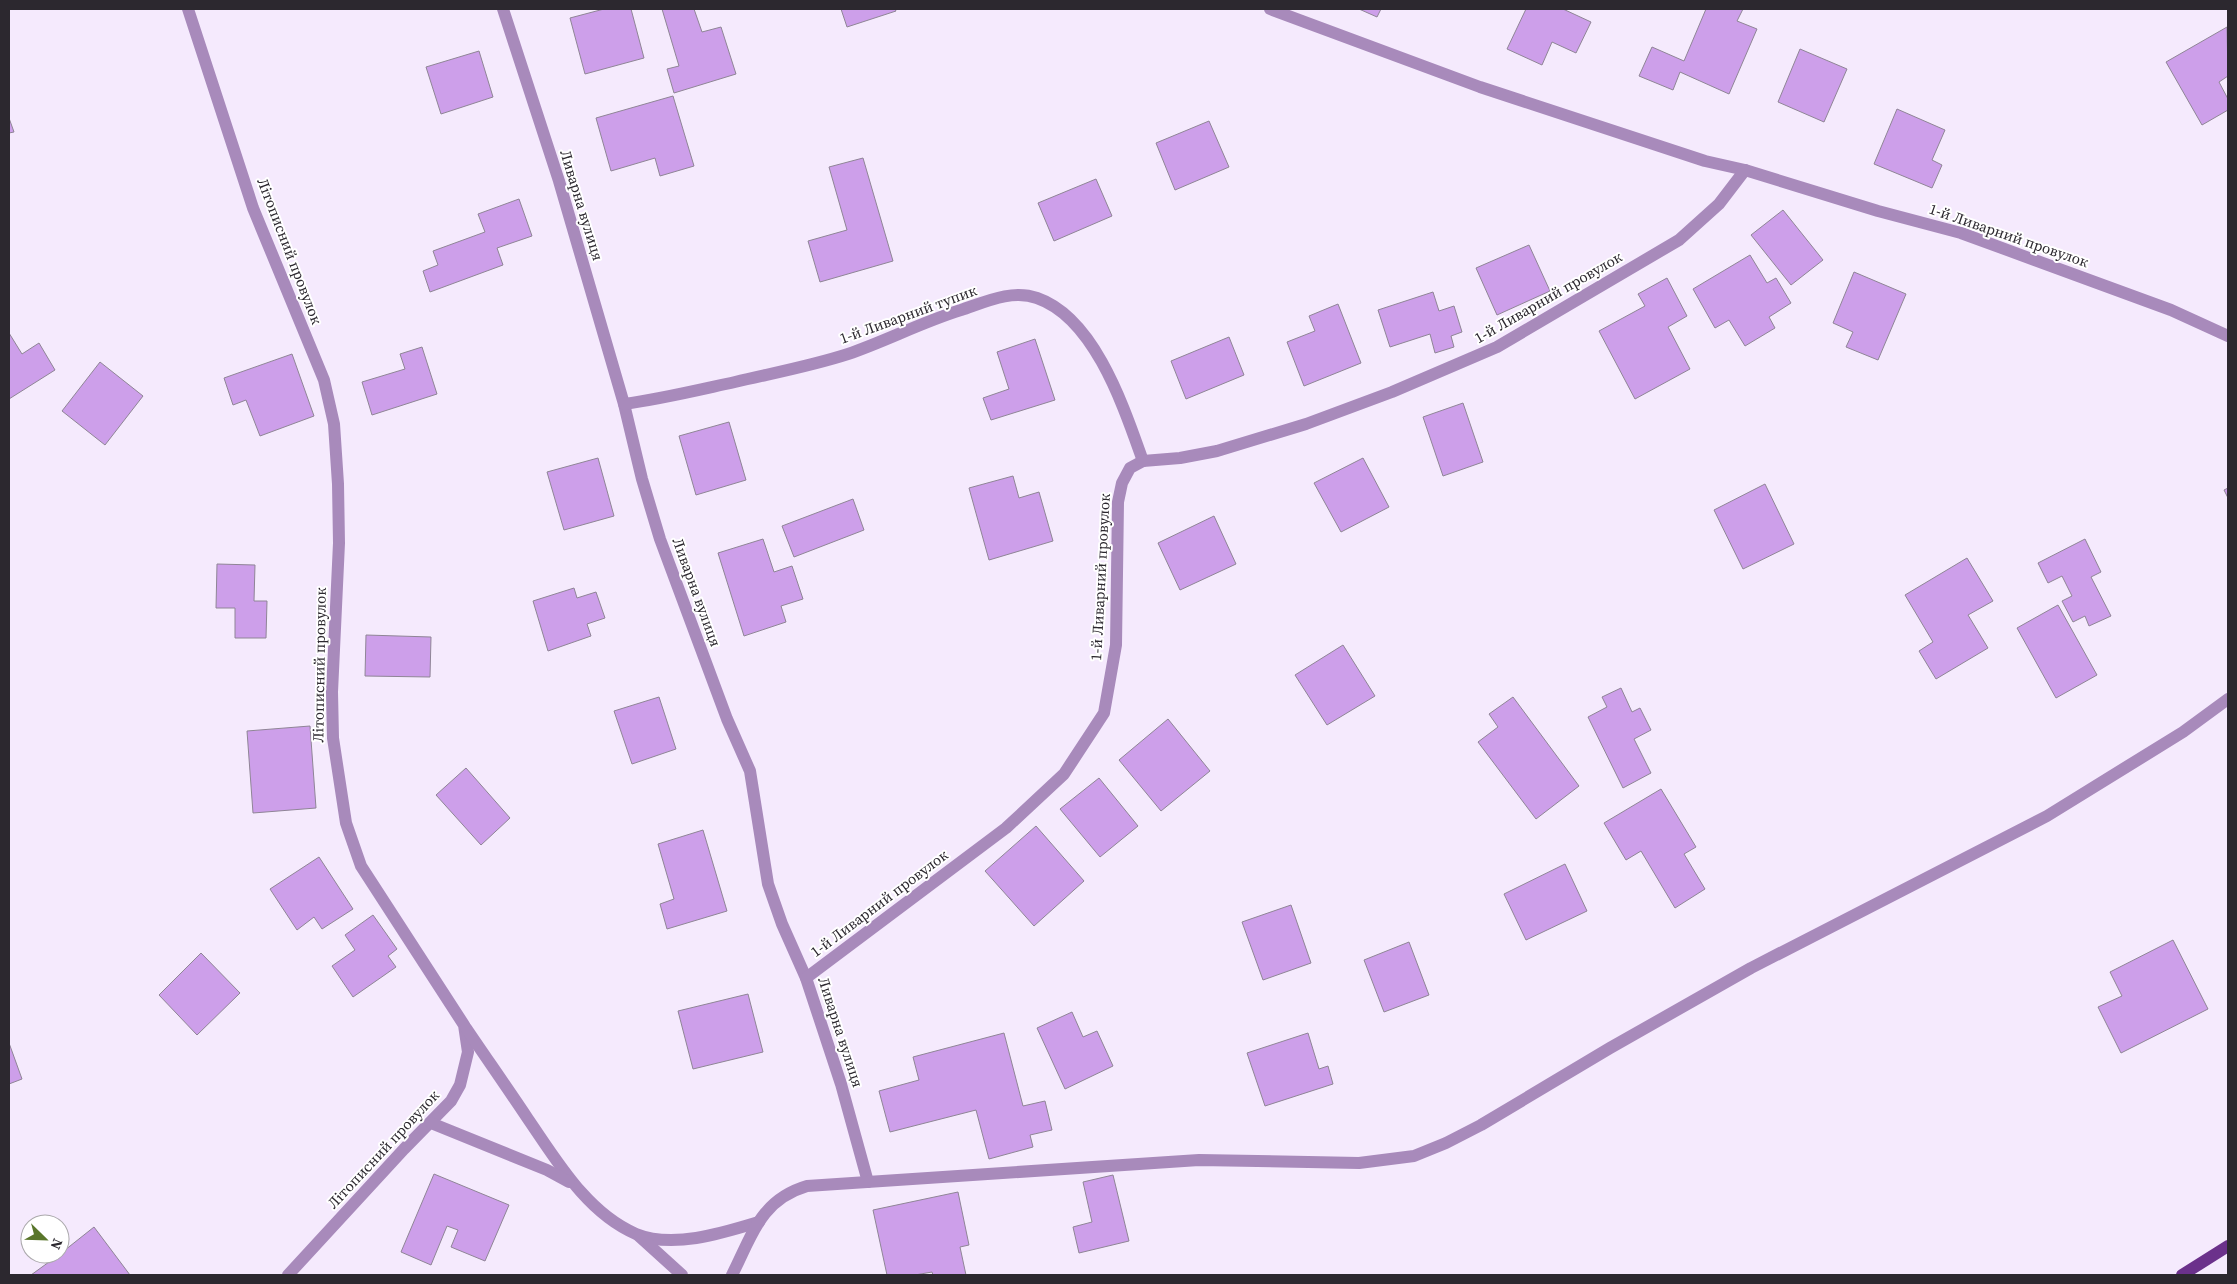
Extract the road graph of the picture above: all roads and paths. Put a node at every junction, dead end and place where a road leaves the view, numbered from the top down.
1 (188, 9) edge
2 (503, 9) edge
3 (1270, 9) edge
4 (1745, 170) junction
5 (2228, 336) edge
6 (624, 404) junction
7 (1143, 461) junction
8 (2228, 700) edge
9 (806, 978) junction
10 (464, 1025) junction
11 (431, 1123) junction
12 (868, 1182) junction
13 (573, 1185) junction
14 (759, 1222) junction
15 (637, 1234) junction
16 (2228, 1246) edge
17 (288, 1275) edge
18 (682, 1275) edge
19 (732, 1275) edge
20 (2182, 1275) edge

1 - 10 street, Літописний провулок
2 - 6 street, Ливарна вулиця
3 - 4 street, 1-й Ливарний провулок
4 - 5 street, 1-й Ливарний провулок
4 - 7 street, 1-й Ливарний провулок
6 - 7 street, 1-й Ливарний тупик
6 - 9 street, Ливарна вулиця
7 - 9 street, 1-й Ливарний провулок
8 - 12 street
9 - 12 street, Ливарна вулиця
10 - 11 street, Літописний провулок
10 - 13 street
11 - 13 street
11 - 17 street, Літописний провулок
12 - 14 street
13 - 15 street
14 - 15 street
14 - 19 street
15 - 18 street
16 - 20 main road

